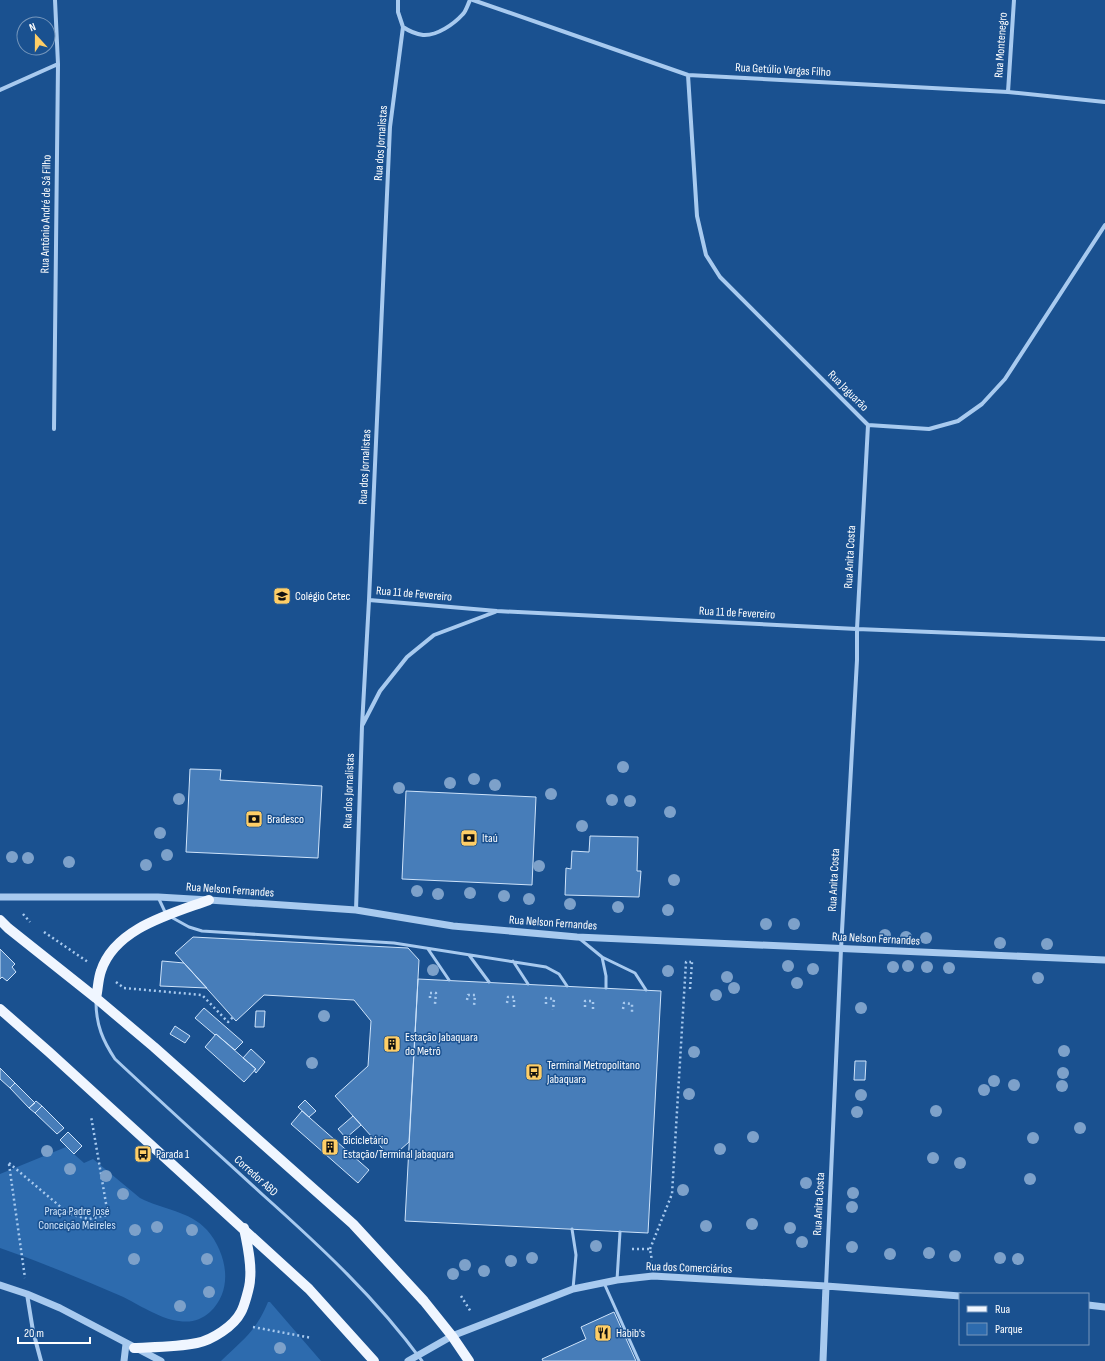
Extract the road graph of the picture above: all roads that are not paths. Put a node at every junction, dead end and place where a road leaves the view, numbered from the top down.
1 (55, 0) edge
2 (398, 0) edge
3 (471, 0) edge
4 (1014, 0) edge
5 (403, 27) junction
6 (58, 64) junction
7 (688, 75) junction
8 (0, 90) edge
9 (1008, 92) junction
10 (1105, 102) edge
11 (1105, 225) edge
12 (868, 425) junction
13 (54, 429) dead end
14 (369, 600) junction
15 (497, 611) junction
16 (857, 629) junction
17 (1105, 639) edge
18 (362, 726) junction
19 (0, 897) edge
20 (158, 897) junction
21 (209, 900) junction
22 (356, 910) junction
23 (167, 915) junction
24 (0, 920) edge
25 (577, 937) junction
26 (428, 949) junction
27 (841, 949) junction
28 (468, 955) junction
29 (602, 957) junction
30 (1105, 960) edge
31 (513, 962) junction
32 (449, 980) dead end
33 (489, 982) dead end
34 (528, 984) dead end
35 (567, 986) dead end
36 (606, 988) dead end
37 (646, 990) dead end
38 (96, 998) junction
39 (0, 1009) edge
40 (244, 1228) junction
41 (572, 1229) dead end
42 (620, 1232) dead end
43 (617, 1280) junction
44 (604, 1283) junction
45 (0, 1285) edge
46 (826, 1286) junction
47 (573, 1289) junction
48 (27, 1294) junction
49 (959, 1296) edge
50 (1089, 1305) edge
51 (1105, 1307) edge
52 (452, 1336) junction
53 (130, 1346) junction
54 (420, 1358) edge
55 (41, 1361) edge
56 (124, 1361) edge
57 (161, 1361) edge
58 (374, 1361) edge
59 (408, 1361) edge
60 (469, 1361) edge
61 (639, 1361) edge
62 (823, 1361) edge

1 - 6 street, Rua Antônio André de Sá Filho
2 - 5 street, Rua dos Jornalistas
3 - 5 street
3 - 7 street, Rua Getúlio Vargas Filho
4 - 9 street, Rua Montenegro
5 - 14 street, Rua dos Jornalistas
6 - 8 street
6 - 13 street, Rua Antônio André de Sá Filho
7 - 9 street, Rua Getúlio Vargas Filho
7 - 12 street, Rua Jaguarão
9 - 10 street, Rua Getúlio Vargas Filho
11 - 12 street, Rua Jaguarão
12 - 16 street, Rua Anita Costa
14 - 15 street, Rua 11 de Fevereiro
14 - 18 street, Rua dos Jornalistas
15 - 16 street, Rua 11 de Fevereiro
15 - 18 street
16 - 17 street, Rua 11 de Fevereiro
16 - 27 street, Rua Anita Costa
18 - 22 street, Rua dos Jornalistas
19 - 20 street, Rua Nelson Fernandes
20 - 21 street, Rua Nelson Fernandes
20 - 23 lane
21 - 22 street, Rua Nelson Fernandes
21 - 23 main road
22 - 25 street, Rua Nelson Fernandes
23 - 26 lane
23 - 38 main road
24 - 38 main road
25 - 27 street, Rua Nelson Fernandes
25 - 29 lane
26 - 28 lane
26 - 32 lane
27 - 30 street, Rua Nelson Fernandes
27 - 46 street, Rua Anita Costa
28 - 31 lane
28 - 33 lane
29 - 36 lane
29 - 37 lane
31 - 34 lane
31 - 35 lane
38 - 52 main road
38 - 54 lane, Corredor ABD
39 - 40 main road
40 - 53 main road
40 - 58 main road
41 - 47 lane
42 - 43 lane
43 - 44 street, Rua dos Comerciários
43 - 46 street, Rua dos Comerciários
44 - 47 street, Rua dos Comerciários
44 - 61 lane
45 - 48 street
46 - 49 street, Rua dos Comerciários
46 - 62 street, Rua Anita Costa
47 - 52 street, Rua dos Comerciários
48 - 53 street
48 - 55 street
50 - 51 street
52 - 54 street, Rua dos Comerciários
52 - 60 main road
53 - 56 street
53 - 57 street
54 - 59 street, Rua dos Comerciários

